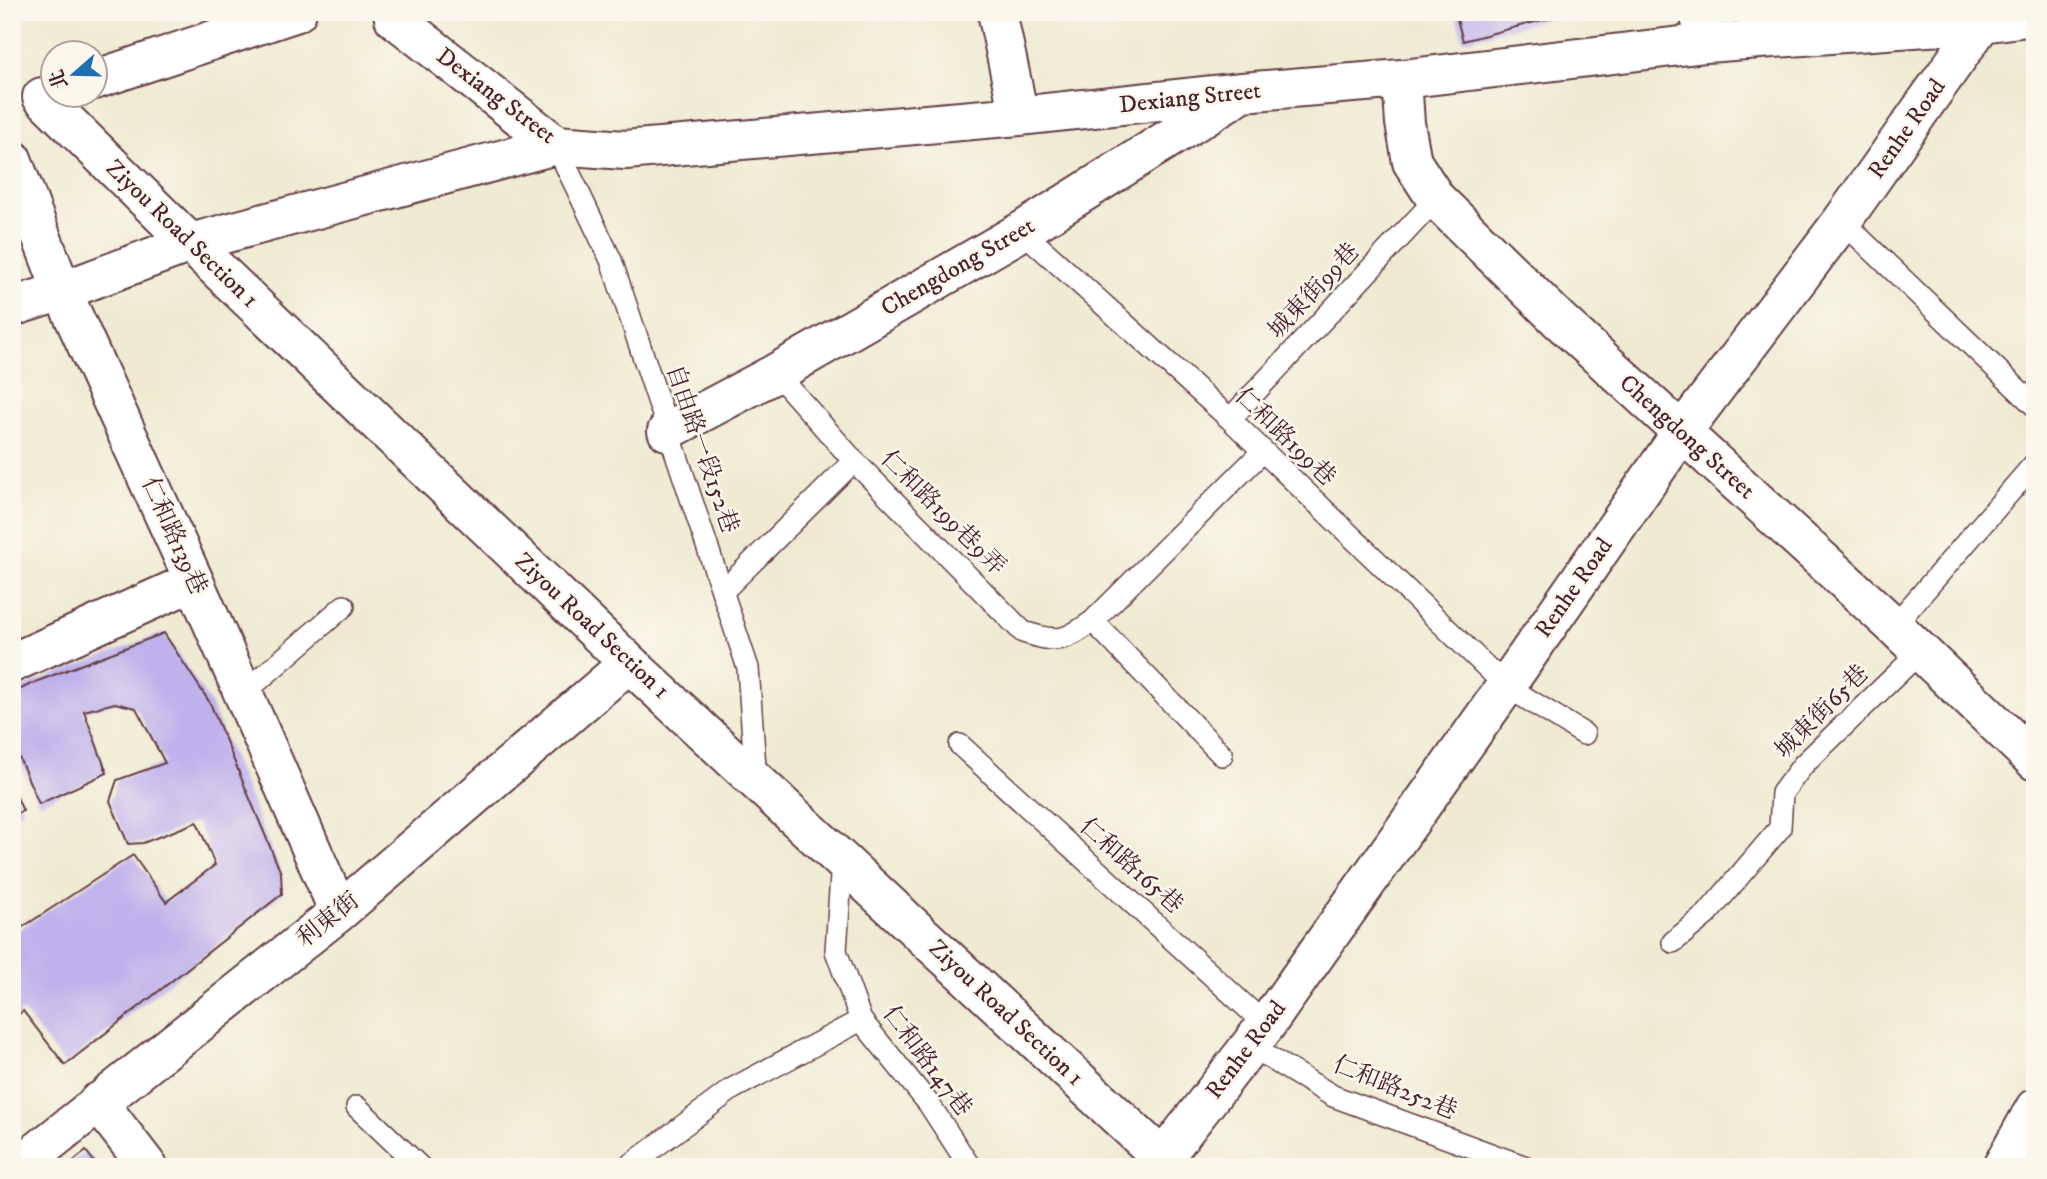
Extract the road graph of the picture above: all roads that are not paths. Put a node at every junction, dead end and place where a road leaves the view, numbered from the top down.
1 (297, 12) edge
2 (393, 12) edge
3 (997, 12) edge
4 (2035, 16) edge
5 (1990, 18) edge
6 (1703, 28) edge
7 (108, 75) edge
8 (1402, 79) junction
9 (1242, 92) junction
10 (36, 99) edge
11 (1019, 116) junction
12 (556, 145) junction
13 (12, 159) edge
14 (1436, 199) junction
15 (1842, 221) junction
16 (1022, 231) junction
17 (190, 243) junction
18 (62, 291) junction
19 (12, 306) edge
20 (776, 373) junction
21 (2035, 406) edge
22 (1230, 419) junction
23 (667, 431) junction
24 (1682, 432) junction
25 (1262, 452) junction
26 (854, 461) junction
27 (2035, 463) edge
28 (194, 581) junction
29 (723, 591) junction
30 (344, 606) dead end
31 (1093, 621) junction
32 (1907, 639) junction
33 (12, 663) edge
34 (629, 663) junction
35 (1506, 686) junction
36 (244, 693) junction
37 (1584, 734) dead end
38 (960, 745) dead end
39 (1222, 755) dead end
40 (2035, 761) edge
41 (756, 781) junction
42 (842, 860) junction
43 (340, 912) junction
44 (1673, 942) dead end
45 (861, 1020) junction
46 (1258, 1036) junction
47 (98, 1102) junction
48 (357, 1107) dead end
49 (2035, 1108) edge
50 (1162, 1164) edge
51 (18, 1167) edge
52 (148, 1167) edge
53 (420, 1167) edge
54 (628, 1167) edge
55 (971, 1167) edge
56 (1526, 1167) edge
57 (2002, 1167) edge

1 - 7 street
2 - 12 street, Dexiang Street
3 - 11 street
4 - 5 street, Dexiang Street
5 - 6 street, Dexiang Street
5 - 15 street, Renhe Road
6 - 8 street, Dexiang Street
8 - 9 street, Dexiang Street
8 - 14 street, Chengdong Street
9 - 11 street, Dexiang Street
9 - 16 street, Chengdong Street
10 - 17 street, Ziyou Road Section 1
11 - 12 street, Dexiang Street
12 - 17 street
12 - 23 lane, 自由路一段152巷
13 - 18 street, 仁和路139巷
14 - 22 lane, 城東街99巷
14 - 24 street, Chengdong Street
15 - 21 lane
15 - 24 street, Renhe Road
16 - 20 street, Chengdong Street
16 - 22 lane, 仁和路199巷
17 - 18 street
17 - 34 street, Ziyou Road Section 1
18 - 19 street
18 - 28 street, 仁和路139巷
20 - 23 street, Chengdong Street
20 - 26 lane, 仁和路199巷9弄
22 - 25 lane, 仁和路199巷
23 - 29 lane, 自由路一段152巷
24 - 32 street, Chengdong Street
24 - 35 street, Renhe Road
25 - 31 lane, 仁和路199巷9弄
25 - 35 lane, 仁和路199巷
26 - 29 lane
26 - 31 lane, 仁和路199巷9弄
27 - 32 lane, 城東街65巷
28 - 33 street
28 - 36 street, 仁和路139巷
29 - 41 lane, 自由路一段152巷
30 - 36 lane
31 - 39 lane
32 - 40 street, Chengdong Street
32 - 44 lane, 城東街65巷
34 - 41 street, Ziyou Road Section 1
34 - 43 street, 利東街
35 - 37 lane, 仁和路199巷
35 - 46 street, Renhe Road
36 - 43 street, 仁和路139巷
38 - 46 lane, 仁和路165巷
41 - 42 street, Ziyou Road Section 1
42 - 45 lane, 仁和路147巷
42 - 50 street, Ziyou Road Section 1
43 - 47 street, 利東街
45 - 54 lane
45 - 55 lane, 仁和路147巷
46 - 50 street, Renhe Road
46 - 56 lane, 仁和路252巷
47 - 51 street, 利東街
47 - 52 street
48 - 53 lane
49 - 57 street

